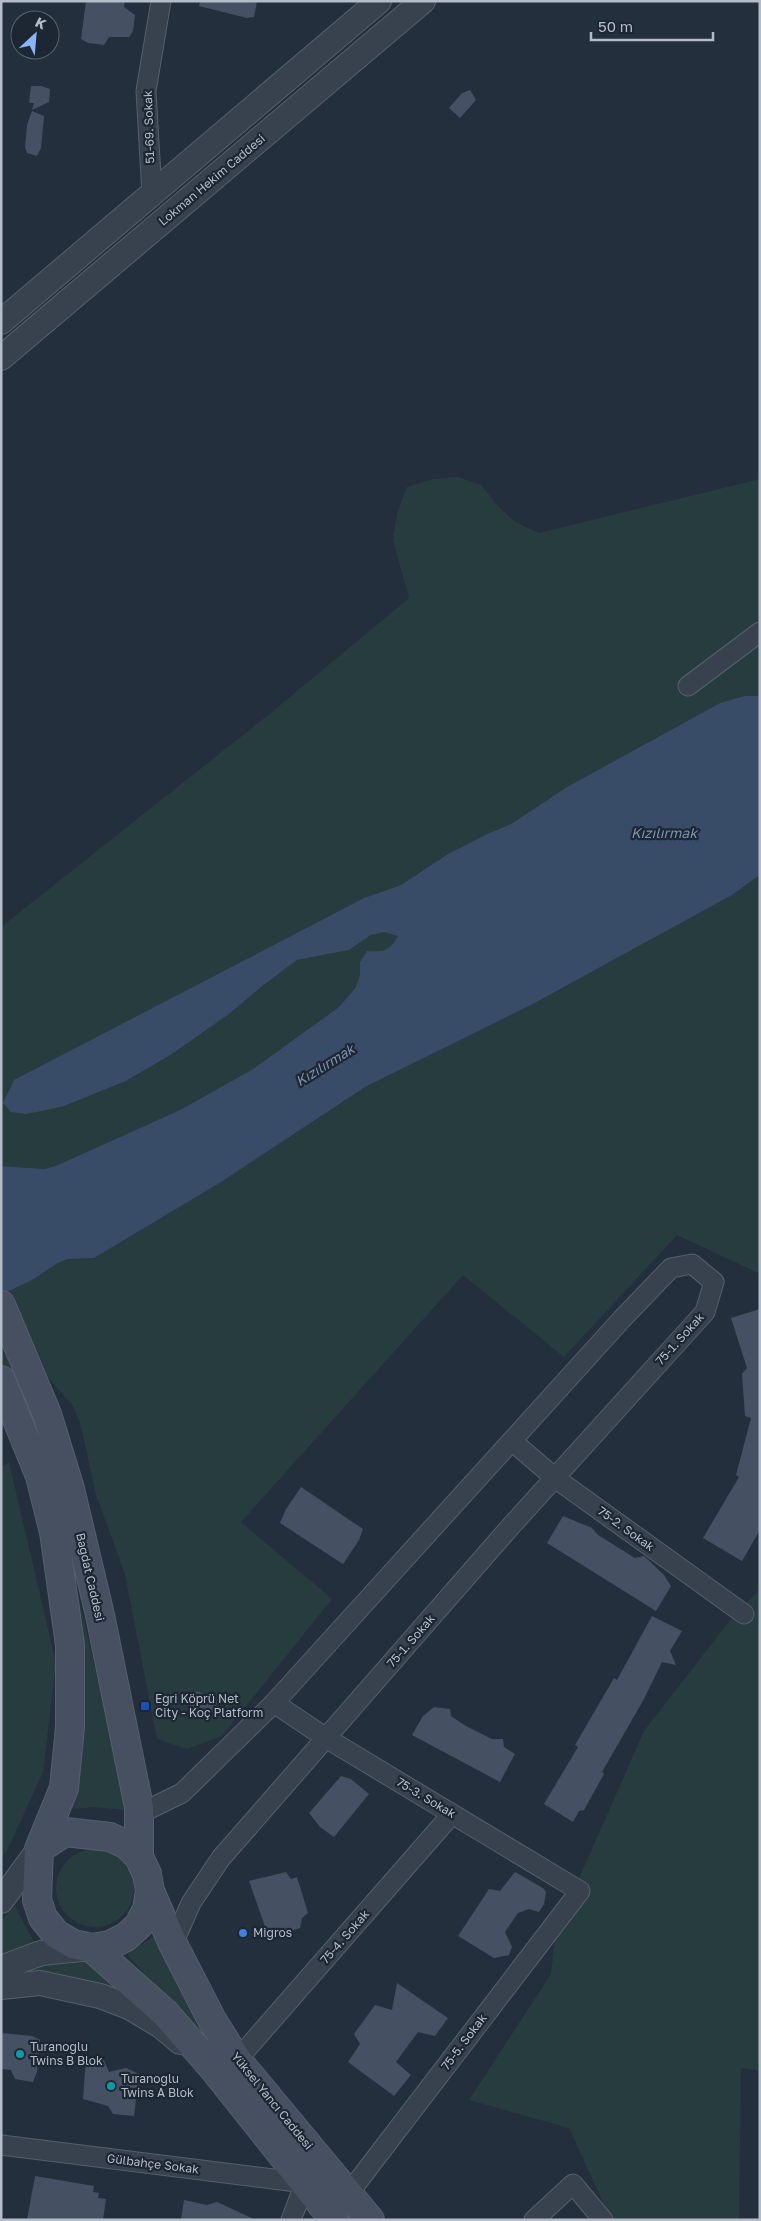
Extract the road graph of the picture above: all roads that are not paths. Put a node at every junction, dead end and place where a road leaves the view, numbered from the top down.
1 (161, 1) edge
2 (379, 1) edge
3 (424, 1) edge
4 (152, 194) junction
5 (1, 322) edge
6 (1, 358) edge
7 (760, 632) edge
8 (688, 686) dead end
9 (1, 1305) edge
10 (1, 1380) edge
11 (512, 1441) junction
12 (555, 1478) junction
13 (744, 1614) dead end
14 (274, 1702) junction
15 (326, 1738) junction
16 (139, 1814) junction
17 (452, 1814) junction
18 (39, 1849) junction
19 (139, 1858) junction
20 (150, 1891) junction
21 (580, 1891) joint
22 (1, 1901) edge
23 (173, 1944) junction
24 (92, 1948) junction
25 (1, 1968) edge
26 (1, 1987) edge
27 (225, 2064) junction
28 (2, 2150) edge
29 (305, 2183) junction
30 (349, 2193) junction
31 (291, 2220) edge
32 (334, 2220) edge
33 (370, 2220) edge
34 (534, 2220) edge
35 (603, 2220) edge

1 - 4 street, 51-69. Sokak
2 - 4 street
3 - 6 street, Lokman Hekim Caddesi
4 - 5 street
7 - 8 street
9 - 16 main road, Bağdat Caddesi
10 - 18 main road, Bağdat Caddesi
11 - 12 street, 75-2. Sokak
11 - 12 street, 75-1. Sokak
11 - 14 street, 75-1. Sokak
12 - 13 street, 75-2. Sokak
12 - 15 street, 75-1. Sokak
14 - 15 street, 75-3. Sokak
14 - 16 street, 75-1. Sokak
15 - 17 street, 75-3. Sokak
15 - 23 street, 75-1. Sokak
16 - 19 main road, Bağdat Caddesi
17 - 21 street, 75-3. Sokak
17 - 27 street, 75-4. Sokak
18 - 19 main road
18 - 22 street
18 - 24 main road
19 - 20 main road
20 - 23 main road, Yüksel Yancı Caddesi
20 - 24 main road
21 - 30 street, 75-5. Sokak
23 - 27 main road, Yüksel Yancı Caddesi
24 - 25 street
24 - 27 main road, Yüksel Yancı Caddesi
26 - 27 street
27 - 29 main road, Yüksel Yancı Caddesi
27 - 30 main road, Yüksel Yancı Caddesi
28 - 29 street, Gülbahçe Sokak
29 - 31 street
29 - 32 main road, Yüksel Yancı Caddesi
30 - 33 main road, Yüksel Yancı Caddesi
34 - 35 street

